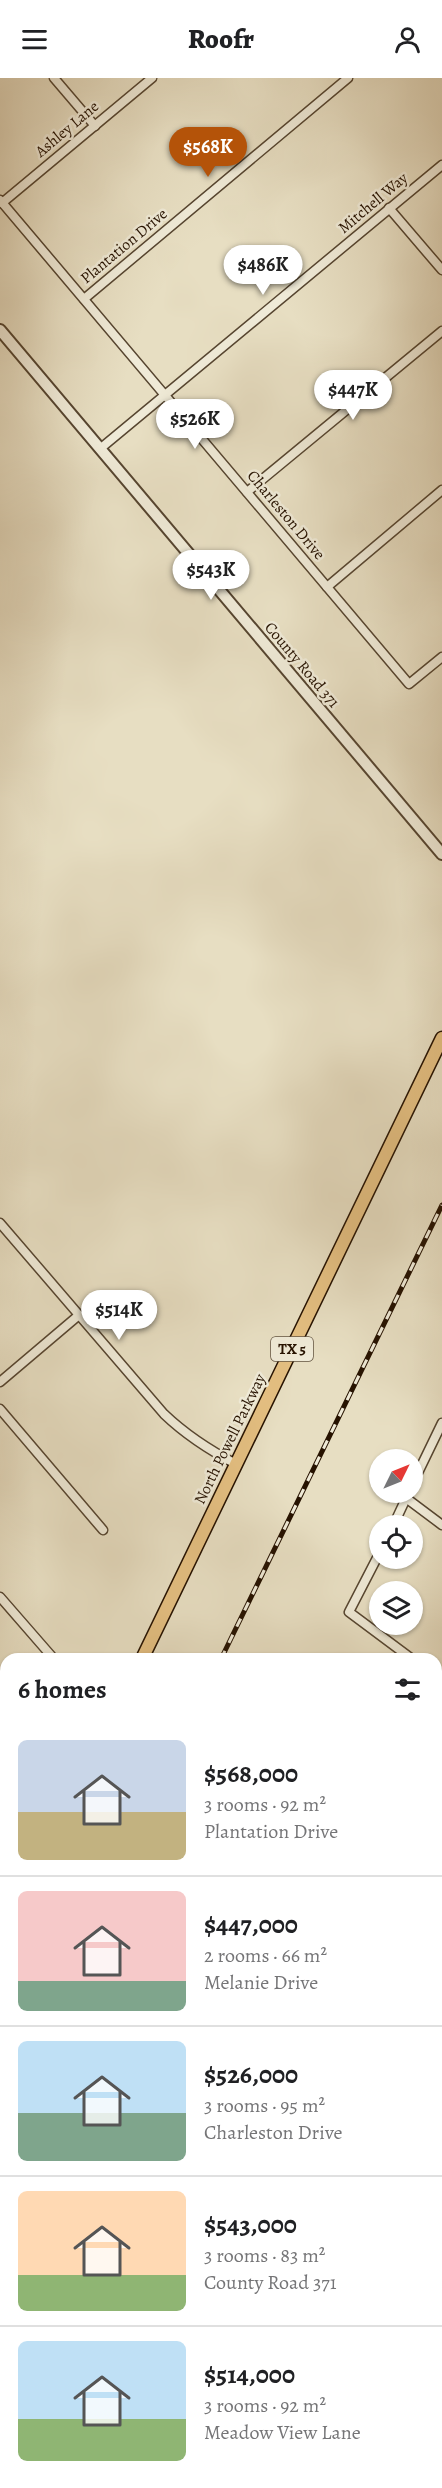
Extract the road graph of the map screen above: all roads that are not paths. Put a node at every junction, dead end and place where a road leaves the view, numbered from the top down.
1 (54, 78) edge
2 (152, 78) edge
3 (348, 78) edge
4 (95, 126) junction
5 (442, 165) edge
6 (1, 201) edge
7 (390, 208) junction
8 (442, 270) edge
9 (84, 299) junction
10 (0, 330) edge
11 (442, 331) edge
12 (165, 395) junction
13 (101, 448) junction
14 (442, 490) edge
15 (247, 492) junction
16 (327, 587) junction
17 (442, 657) edge
18 (442, 854) edge
19 (442, 1038) edge
20 (0, 1223) edge
21 (79, 1315) junction
22 (0, 1382) edge
23 (0, 1409) edge
24 (442, 1423) edge
25 (423, 1462) edge
26 (236, 1464) junction
27 (416, 1503) edge
28 (442, 1525) edge
29 (104, 1530) dead end
30 (371, 1569) edge
31 (0, 1597) edge
32 (49, 1653) edge
33 (145, 1653) edge
34 (404, 1653) edge

1 - 4 street
2 - 4 street, Ashley Lane
3 - 9 street, Plantation Drive
4 - 6 street, Ashley Lane
5 - 7 street, Mitchell Way
6 - 9 street, Charleston Drive
7 - 8 street
7 - 12 street, Mitchell Way
9 - 12 street, Charleston Drive
10 - 13 street, County Road 371
11 - 15 street
12 - 13 street, Mitchell Way
12 - 15 street, Charleston Drive
13 - 18 street, County Road 371
14 - 16 street
15 - 16 street, Charleston Drive
16 - 17 street, Charleston Drive
19 - 26 main road, North Powell Parkway / TX 5
20 - 21 street
21 - 22 street
21 - 26 street
23 - 29 street
24 - 25 street
26 - 33 main road, North Powell Parkway / TX 5
27 - 28 street
30 - 34 street
31 - 32 street

